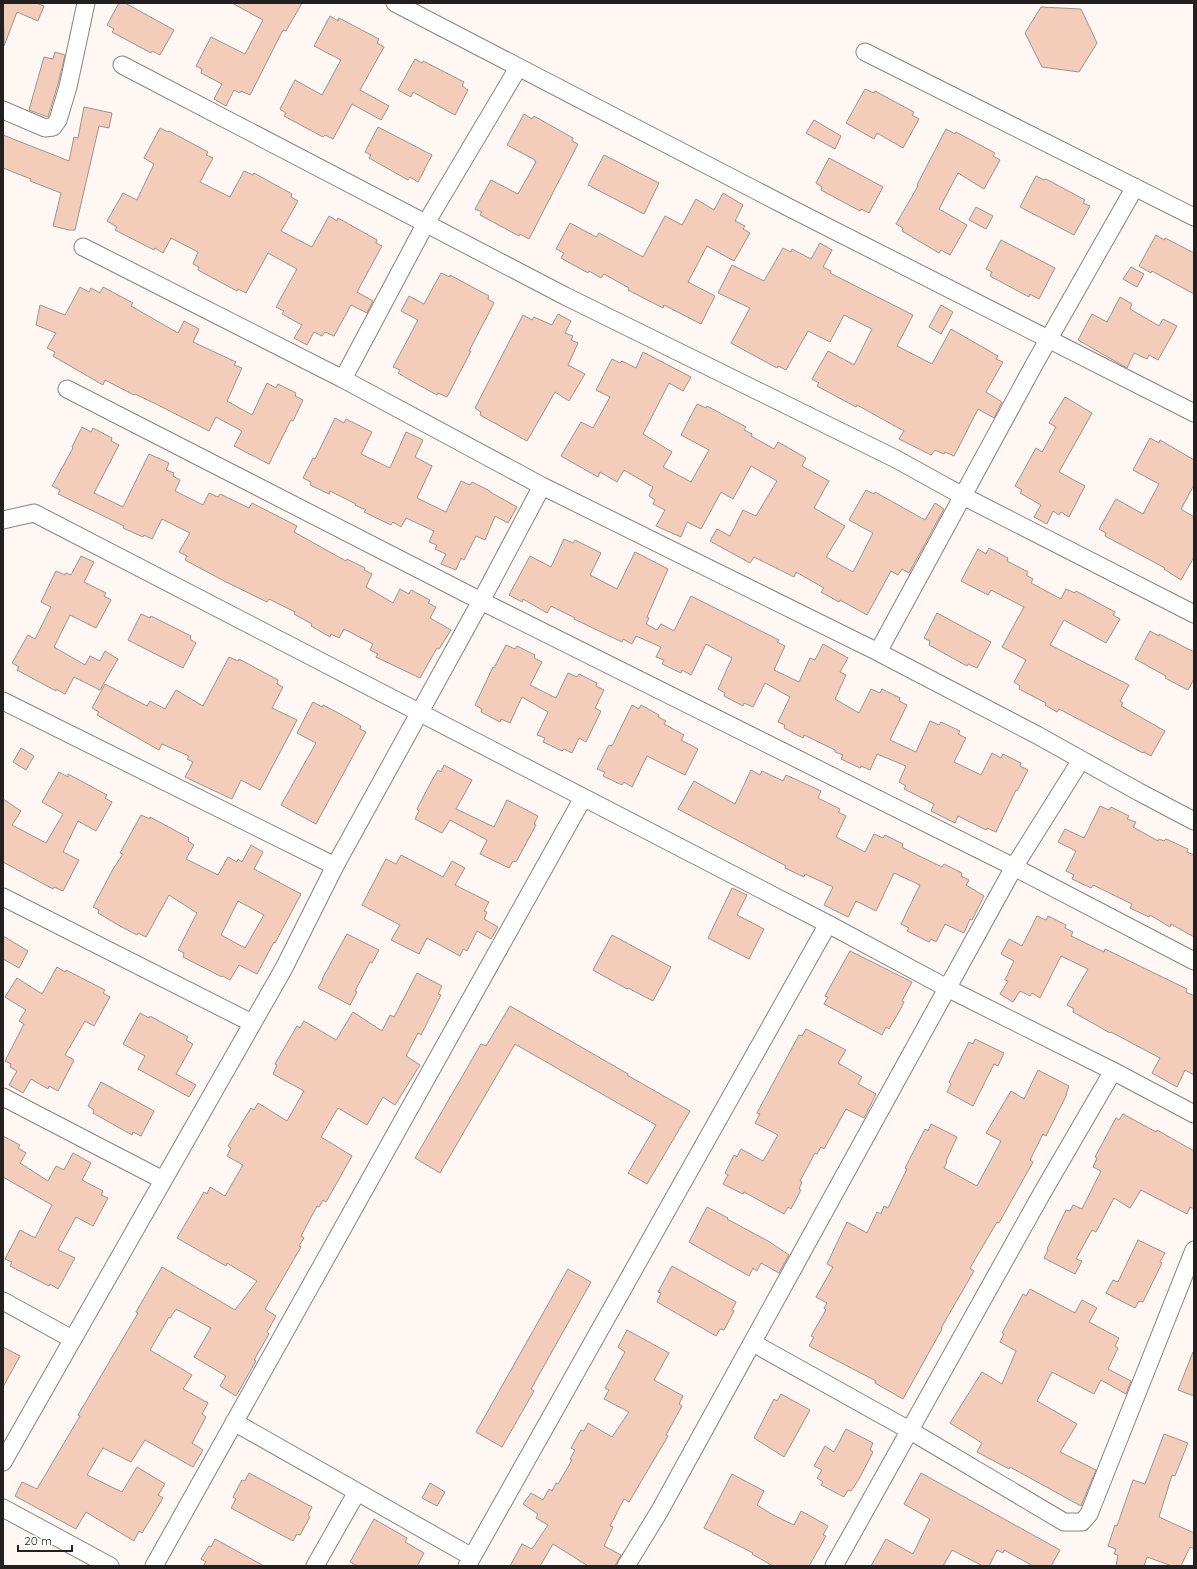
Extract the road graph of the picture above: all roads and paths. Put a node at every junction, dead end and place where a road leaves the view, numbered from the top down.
1 (86, 3) edge
2 (395, 3) edge
3 (865, 52) dead end
4 (122, 65) dead end
5 (518, 68) junction
6 (3, 110) edge
7 (1135, 186) junction
8 (1194, 217) edge
9 (426, 224) junction
10 (83, 247) dead end
11 (1048, 339) junction
12 (343, 379) junction
13 (67, 389) dead end
14 (1194, 413) edge
15 (542, 486) junction
16 (963, 496) junction
17 (3, 519) edge
18 (481, 601) junction
19 (1194, 614) edge
20 (878, 652) junction
21 (3, 701) edge
22 (419, 712) junction
23 (1081, 760) junction
24 (583, 798) junction
25 (1194, 821) edge
26 (335, 866) junction
27 (1014, 867) junction
28 (3, 897) edge
29 (828, 924) junction
30 (1194, 960) edge
31 (947, 988) junction
32 (252, 1023) junction
33 (1113, 1071) junction
34 (3, 1097) edge
35 (1194, 1114) edge
36 (163, 1180) junction
37 (1194, 1250) edge
38 (3, 1301) edge
39 (72, 1339) junction
40 (753, 1343) junction
41 (234, 1422) junction
42 (909, 1430) junction
43 (3, 1462) edge
44 (357, 1492) junction
45 (3, 1508) edge
46 (469, 1561) edge
47 (110, 1566) edge
48 (154, 1566) edge
49 (315, 1566) edge
50 (626, 1566) edge
51 (834, 1566) edge

1 - 6 street
2 - 5 street
3 - 7 street
4 - 9 street
5 - 9 street
5 - 11 street
7 - 8 street
7 - 11 street
9 - 12 street
9 - 16 street
10 - 12 street
11 - 14 street
11 - 16 street
12 - 15 street
13 - 18 street
15 - 18 street
15 - 20 street
16 - 19 street
16 - 20 street
17 - 22 street
18 - 22 street
18 - 27 street
20 - 23 street
21 - 26 street
22 - 24 street
22 - 26 street
23 - 25 street
23 - 27 street
24 - 29 street
24 - 41 street
26 - 32 street
27 - 30 street
27 - 31 street
28 - 32 street
29 - 31 street
29 - 46 street
31 - 33 street
31 - 40 street
32 - 36 street
33 - 35 street
33 - 42 street
34 - 36 street
36 - 39 street
37 - 42 street
38 - 39 street
39 - 43 street
40 - 42 street
40 - 50 street
41 - 44 street
41 - 48 street
42 - 51 street
44 - 46 street
44 - 49 street
45 - 47 street

